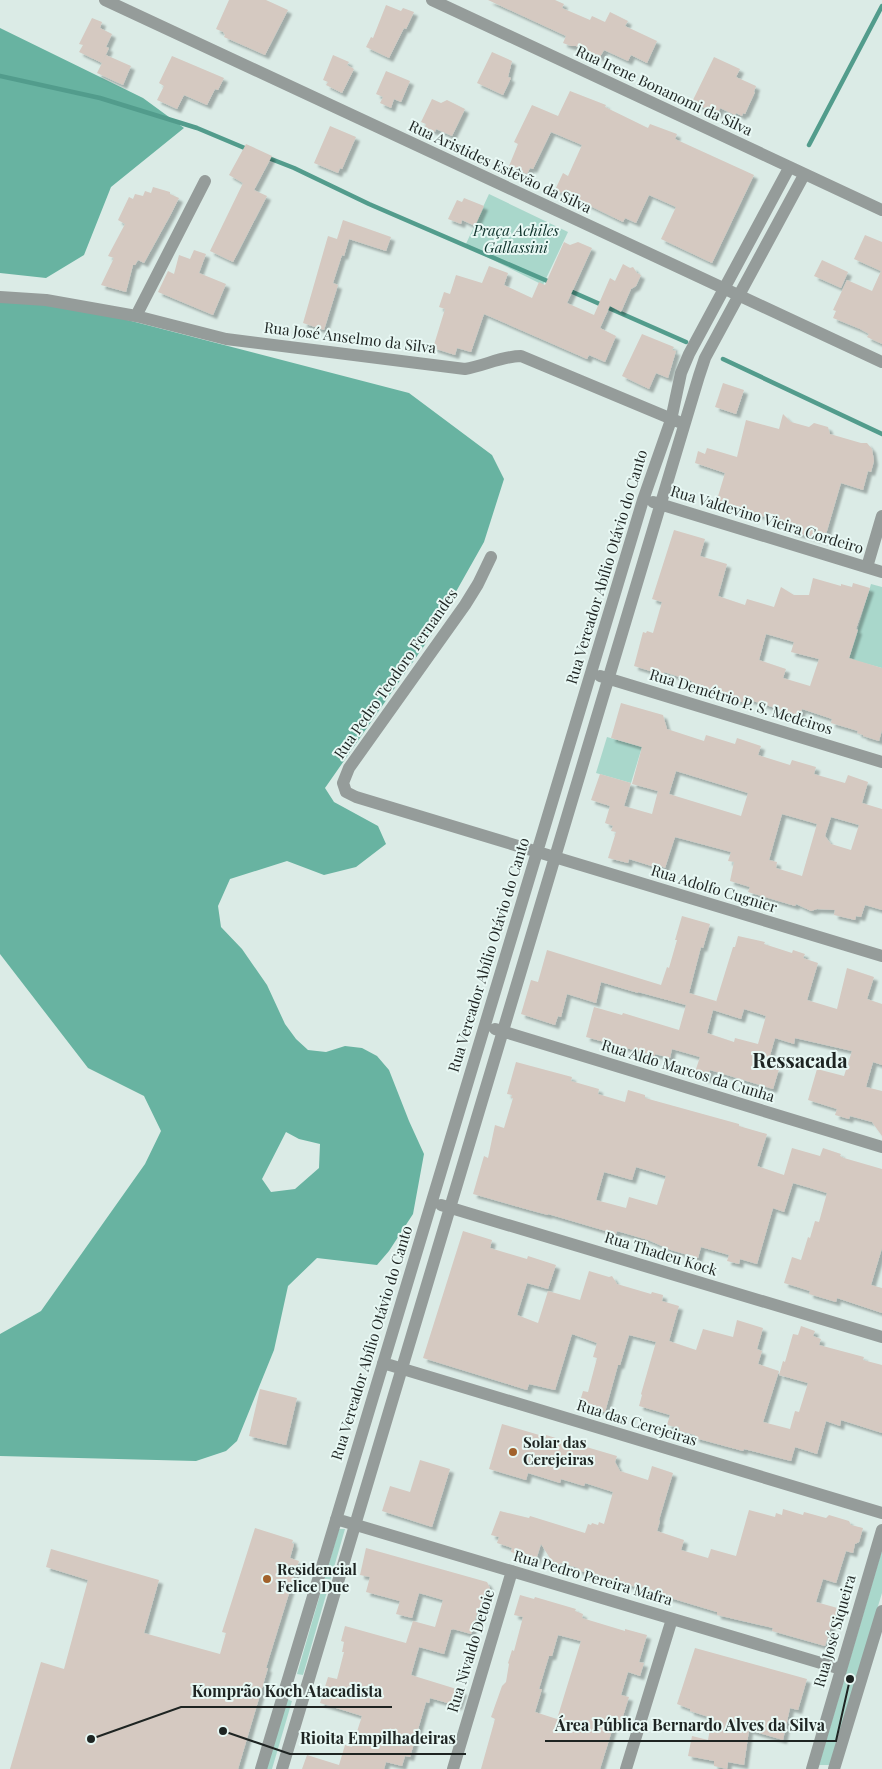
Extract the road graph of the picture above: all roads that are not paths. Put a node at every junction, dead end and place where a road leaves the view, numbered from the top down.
1 (105, 0) edge
2 (432, 0) edge
3 (789, 168) junction
4 (804, 174) junction
5 (205, 181) dead end
6 (882, 210) edge
7 (724, 289) junction
8 (739, 296) junction
9 (0, 297) edge
10 (136, 316) junction
11 (882, 362) edge
12 (671, 420) junction
13 (684, 423) junction
14 (643, 500) junction
15 (660, 505) junction
16 (882, 516) edge
17 (491, 557) dead end
18 (867, 568) junction
19 (882, 572) edge
20 (591, 673) junction
21 (608, 678) junction
22 (882, 762) edge
23 (537, 852) junction
24 (554, 858) junction
25 (882, 956) edge
26 (485, 1026) junction
27 (502, 1031) junction
28 (882, 1148) edge
29 (432, 1202) junction
30 (450, 1208) junction
31 (882, 1337) edge
32 (383, 1363) junction
33 (402, 1369) junction
34 (882, 1513) edge
35 (336, 1519) junction
36 (355, 1525) junction
37 (882, 1530) edge
38 (512, 1572) junction
39 (882, 1611) edge
40 (672, 1619) junction
41 (841, 1669) junction
42 (286, 1684) junction
43 (306, 1689) junction
44 (261, 1769) edge
45 (282, 1769) edge
46 (453, 1769) edge
47 (626, 1769) edge
48 (812, 1769) edge
49 (834, 1769) edge

1 - 7 street, Rua Aristides Estêvão da Silva
2 - 3 street, Rua Irene Bonanomi da Silva
3 - 4 street, Rua Irene Bonanomi da Silva
3 - 7 street, Rua Vereador Abílio Otávio do Canto
4 - 6 street, Rua Irene Bonanomi da Silva
4 - 8 street
5 - 10 street
7 - 8 street, Rua Aristides Estêvão da Silva
7 - 12 street, Rua Vereador Abílio Otávio do Canto
8 - 11 street, Rua Aristides Estêvão da Silva
8 - 13 street
9 - 10 street, Rua José Anselmo da Silva
10 - 12 street, Rua José Anselmo da Silva
12 - 13 street, Rua José Anselmo da Silva
12 - 14 street, Rua Vereador Abílio Otávio do Canto
13 - 15 street
14 - 15 street, Rua Valdevino Vieira Cordeiro
14 - 20 street, Rua Vereador Abílio Otávio do Canto
15 - 18 street, Rua Valdevino Vieira Cordeiro
15 - 21 street
16 - 18 street
17 - 23 street, Rua Pedro Teodoro Fernandes
18 - 19 street, Rua Valdevino Vieira Cordeiro
20 - 21 street, Rua Demétrio P. S. Medeiros
20 - 23 street, Rua Vereador Abílio Otávio do Canto
21 - 22 street, Rua Demétrio P. S. Medeiros
21 - 24 street
23 - 24 street, Rua Adolfo Cugnier
23 - 26 street, Rua Vereador Abílio Otávio do Canto
24 - 25 street, Rua Adolfo Cugnier
24 - 27 street
26 - 27 street, Rua Aldo Marcos da Cunha
26 - 29 street, Rua Vereador Abílio Otávio do Canto
27 - 28 street, Rua Aldo Marcos da Cunha
27 - 30 street
29 - 30 street, Rua Thadeu Kock
29 - 32 street, Rua Vereador Abílio Otávio do Canto
30 - 31 street, Rua Thadeu Kock
30 - 33 street
32 - 33 street, Rua das Cerejeiras
32 - 35 street, Rua Vereador Abílio Otávio do Canto
33 - 34 street, Rua das Cerejeiras
33 - 36 street
35 - 36 street, Rua Pedro Pereira Mafra
35 - 42 street, Rua Vereador Abílio Otávio do Canto
36 - 38 street, Rua Pedro Pereira Mafra
36 - 43 street
37 - 41 street, Rua José Siqueira
38 - 40 street, Rua Pedro Pereira Mafra
38 - 46 street, Rua Nivaldo Detoie
39 - 49 street
40 - 41 street, Rua Pedro Pereira Mafra
40 - 47 street
41 - 48 street, Rua José Siqueira
42 - 43 street
42 - 44 street, Rua Vereador Abílio Otávio do Canto
43 - 45 street

